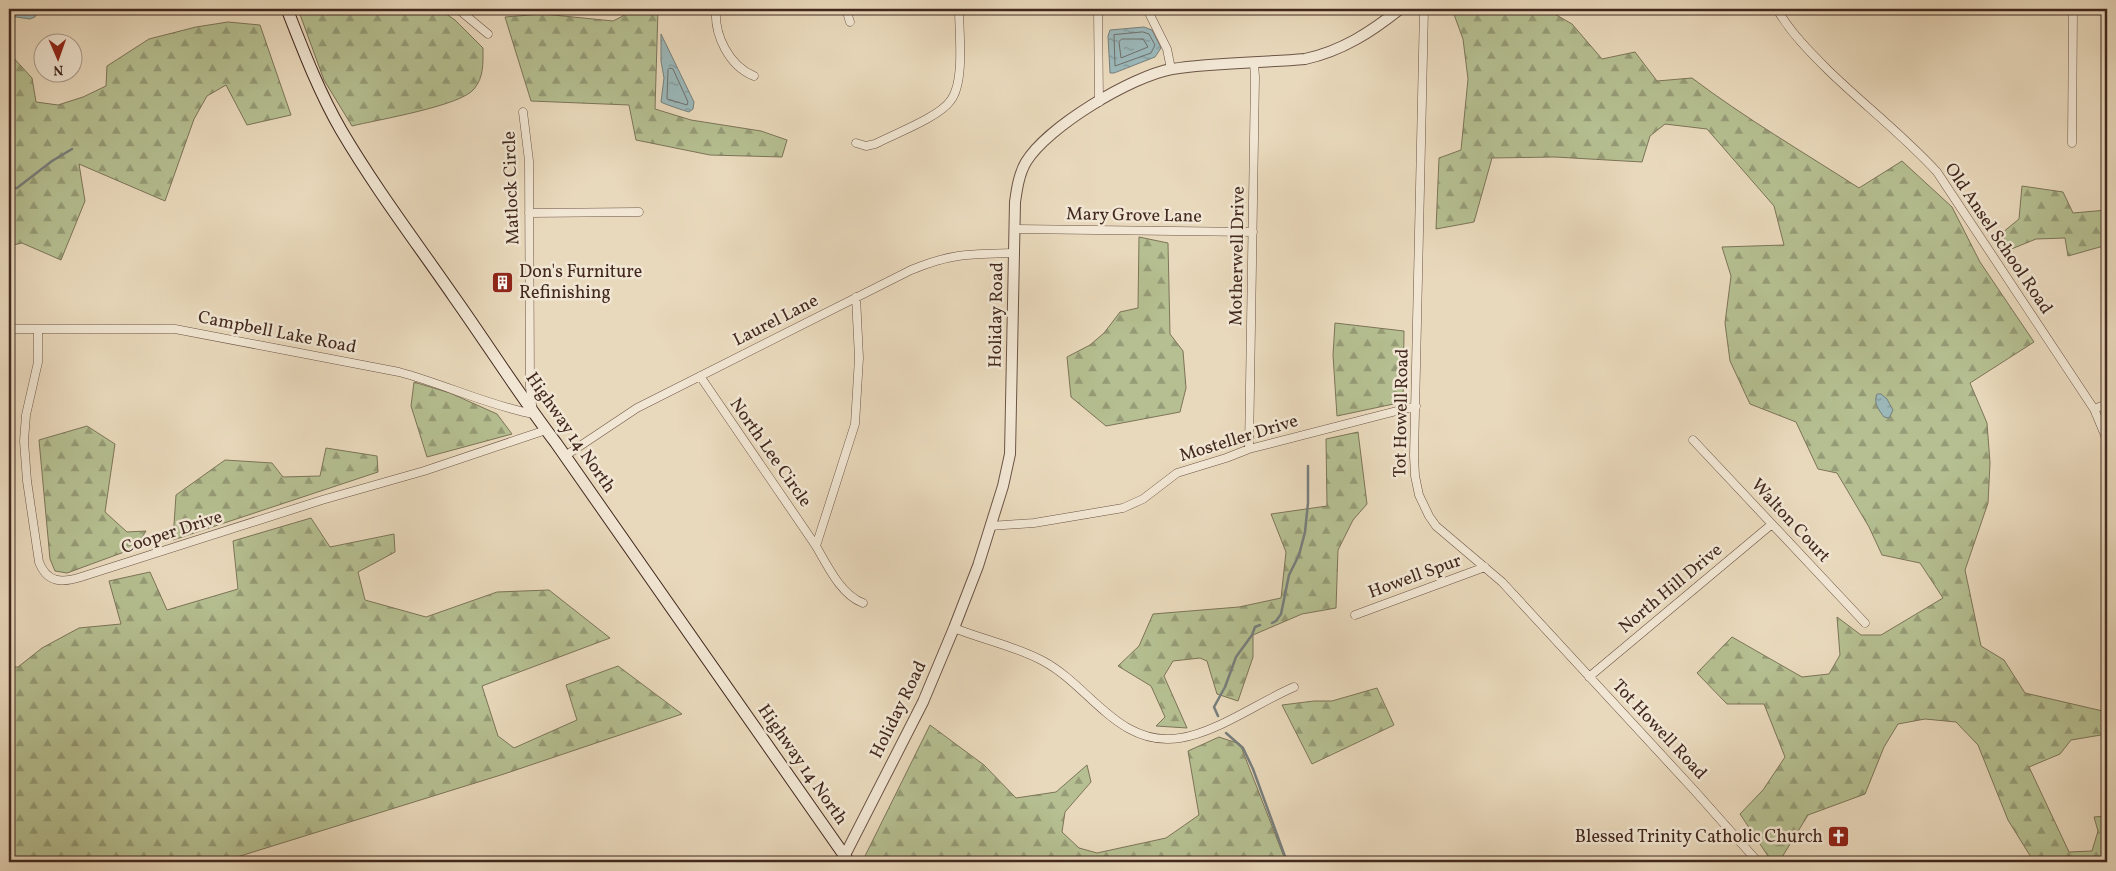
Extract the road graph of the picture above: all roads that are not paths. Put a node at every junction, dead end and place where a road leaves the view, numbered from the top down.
1 (288, 9) edge
2 (458, 9) edge
3 (716, 9) edge
4 (846, 9) edge
5 (959, 9) edge
6 (1098, 9) edge
7 (1147, 9) edge
8 (1400, 9) edge
9 (1424, 9) edge
10 (1777, 9) edge
11 (2073, 9) edge
12 (850, 22) dead end
13 (488, 34) dead end
14 (1254, 63) junction
15 (1172, 69) junction
16 (754, 76) dead end
17 (1099, 102) junction
18 (523, 112) dead end
19 (856, 143) dead end
20 (2072, 143) dead end
21 (529, 212) junction
22 (639, 212) dead end
23 (1014, 229) junction
24 (1253, 232) junction
25 (1014, 253) junction
26 (856, 297) junction
27 (9, 329) edge
28 (38, 330) junction
29 (700, 376) junction
30 (2107, 404) edge
31 (1416, 406) junction
32 (2094, 409) junction
33 (533, 414) junction
34 (546, 430) junction
35 (1693, 440) dead end
36 (2107, 440) edge
37 (1249, 449) junction
38 (566, 456) junction
39 (1772, 524) junction
40 (990, 526) junction
41 (816, 546) junction
42 (1485, 567) junction
43 (863, 603) dead end
44 (1355, 615) dead end
45 (1864, 623) dead end
46 (954, 628) junction
47 (1589, 677) junction
48 (1294, 687) dead end
49 (847, 859) edge
50 (1758, 862) edge

1 - 33 main road, Highway 14 North
2 - 13 street
3 - 16 street
4 - 12 street
5 - 19 street
6 - 17 street
7 - 15 street
8 - 14 street, Holiday Road
9 - 31 street, Tot Howell Road
10 - 32 street, Old Ansel School Road
11 - 20 street
14 - 15 street, Holiday Road
14 - 24 street, Motherwell Drive
15 - 17 street, Holiday Road
17 - 23 street, Holiday Road
18 - 21 street, Matlock Circle
21 - 22 street
21 - 33 street, Matlock Circle
23 - 24 street, Mary Grove Lane
23 - 25 street, Holiday Road
24 - 37 street, Motherwell Drive
25 - 26 street, Laurel Lane
25 - 40 street, Holiday Road
26 - 29 street, Laurel Lane
26 - 41 street, North Lee Circle
27 - 28 street, Campbell Lake Road
28 - 33 street, Campbell Lake Road
28 - 34 street, Cooper Drive
29 - 38 street, Laurel Lane
29 - 41 street, North Lee Circle
30 - 32 street
31 - 37 street, Mosteller Drive
31 - 42 street, Tot Howell Road
32 - 36 street, Old Ansel School Road
33 - 34 main road, Highway 14 North
34 - 38 main road, Highway 14 North
35 - 39 street, Walton Court
37 - 40 street, Mosteller Drive
38 - 49 main road, Highway 14 North
39 - 45 street, Walton Court
39 - 47 street, North Hill Drive
40 - 46 street, Holiday Road
41 - 43 street, North Lee Circle
42 - 44 street, Howell Spur
42 - 47 street, Tot Howell Road
46 - 48 street
46 - 49 street, Holiday Road
47 - 50 street, Tot Howell Road

